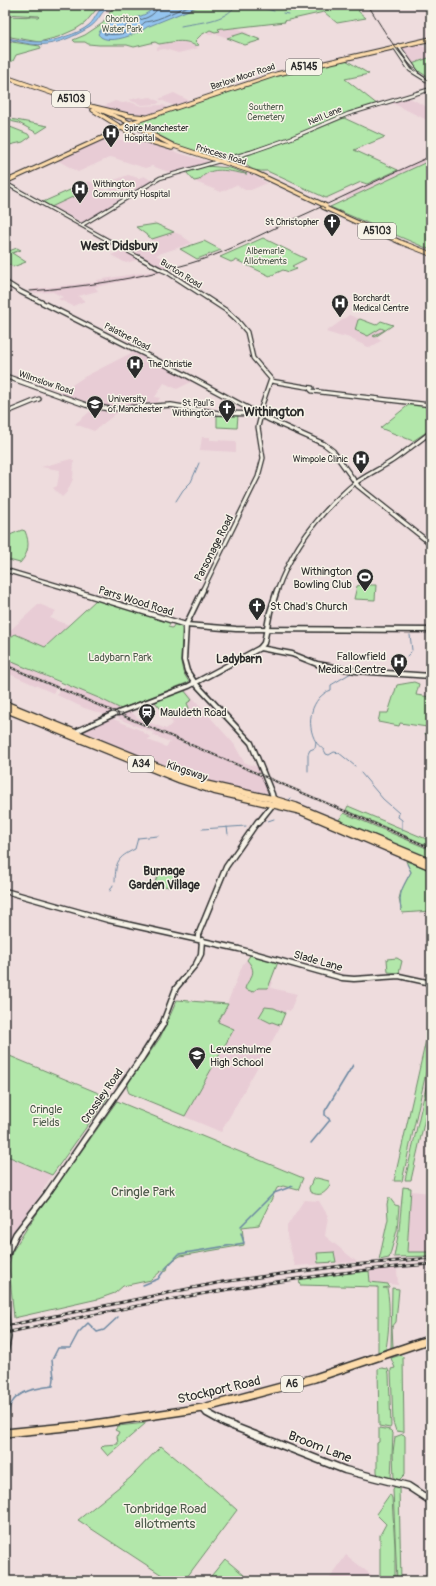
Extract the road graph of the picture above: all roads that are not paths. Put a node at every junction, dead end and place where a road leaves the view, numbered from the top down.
1 (431, 39) edge
2 (396, 47) junction
3 (5, 78) edge
4 (431, 82) edge
5 (431, 89) edge
6 (94, 108) junction
7 (109, 113) junction
8 (119, 114) joint
9 (127, 115) junction
10 (138, 116) junction
11 (149, 117) junction
12 (139, 122) junction
13 (116, 124) junction
14 (131, 124) junction
15 (121, 128) junction
16 (138, 128) junction
17 (114, 132) junction
18 (127, 132) junction
19 (226, 161) junction
20 (219, 162) junction
21 (5, 182) edge
22 (275, 183) junction
23 (82, 226) junction
24 (431, 253) edge
25 (5, 282) edge
26 (5, 376) edge
27 (271, 381) junction
28 (39, 399) dead end
29 (431, 405) edge
30 (5, 413) edge
31 (256, 413) junction
32 (260, 419) dead end
33 (431, 432) edge
34 (355, 484) junction
35 (431, 544) edge
36 (5, 570) edge
37 (186, 625) junction
38 (266, 629) junction
39 (431, 630) edge
40 (260, 648) junction
41 (431, 676) edge
42 (195, 683) junction
43 (5, 704) edge
44 (5, 709) edge
45 (84, 727) junction
46 (72, 733) junction
47 (83, 735) junction
48 (270, 789) junction
49 (248, 793) junction
50 (264, 799) junction
51 (273, 802) junction
52 (268, 809) junction
53 (258, 822) junction
54 (431, 862) edge
55 (431, 867) edge
56 (5, 891) edge
57 (200, 940) junction
58 (431, 983) edge
59 (5, 1258) edge
60 (5, 1308) edge
61 (431, 1340) edge
62 (5, 1352) edge
63 (204, 1408) junction
64 (5, 1433) edge
65 (431, 1501) edge

1 - 2 main road, Barlow Moor Road / A5145
2 - 4 street
2 - 11 main road, Barlow Moor Road / A5145
3 - 6 main road, Princess Road / A5103
5 - 19 street, Nell Lane
6 - 7 main road, A5103
6 - 9 main road, A5145
6 - 13 main road, Princess Road / A5103
7 - 8 main road, A5103
7 - 14 main road, Princess Road / A5103
8 - 9 main road, A5145
9 - 10 main road, A5145
10 - 11 main road, A5145
10 - 11 main road, A5145
11 - 12 main road, Barlow Moor Road / A5145
11 - 14 main road, Barlow Moor Road / A5145
12 - 14 main road, Barlow Moor Road / A5145
12 - 16 main road
13 - 15 main road, Princess Road / A5103
13 - 17 main road
14 - 15 main road, Barlow Moor Road / A5145
14 - 16 main road, Princess Road / A5103
15 - 17 main road, Barlow Moor Road / A5145
15 - 18 main road, Princess Road / A5103
16 - 20 main road, Princess Road / A5103
17 - 18 main road, A5145
17 - 21 main road, Barlow Moor Road / A5145
18 - 20 main road, Princess Road / A5103
19 - 20 main road, Princess Road / A5103
19 - 22 main road, Princess Road / A5103
20 - 22 main road, Princess Road / A5103
20 - 23 street
21 - 23 street, Burton Road
22 - 24 main road, Princess Road / A5103
23 - 27 street, Burton Road, bridge
25 - 31 main road, Palatine Road
26 - 31 main road, Wilmslow Road
27 - 29 street
27 - 31 street
28 - 30 street
31 - 34 main road, Wilmslow Road
32 - 37 street, Parsonage Road
33 - 34 street
34 - 35 main road, Wilmslow Road
34 - 38 street
36 - 37 street, Parrs Wood Road
37 - 38 street, Parrs Wood Road
37 - 42 street, Parsonage Road
38 - 39 street, Parrs Wood Road
38 - 40 street
40 - 41 street
40 - 42 street
42 - 45 street
42 - 48 street, Parsonage Road
43 - 46 main road, Kingsway / A34
44 - 46 main road, Kingsway / A34
45 - 46 street
45 - 47 street
46 - 47 main road, Kingsway / A34
46 - 50 main road, Kingsway / A34
47 - 49 main road, Kingsway / A34
48 - 50 street
48 - 51 street, Parsonage Road
49 - 50 main road, Kingsway / A34
49 - 51 main road, Kingsway / A34
50 - 51 main road, Kingsway / A34
50 - 52 street
51 - 52 street
51 - 53 street
51 - 54 main road, Kingsway / A34
51 - 55 main road, Kingsway / A34
52 - 53 street
53 - 57 street, Crossley Road
56 - 57 street, Slade Lane
57 - 58 street, Slade Lane
57 - 59 street, Crossley Road
60 - 62 street
61 - 63 main road, Stockport Road / A6
63 - 64 main road, Stockport Road / A6
63 - 65 main road, Broom Lane

